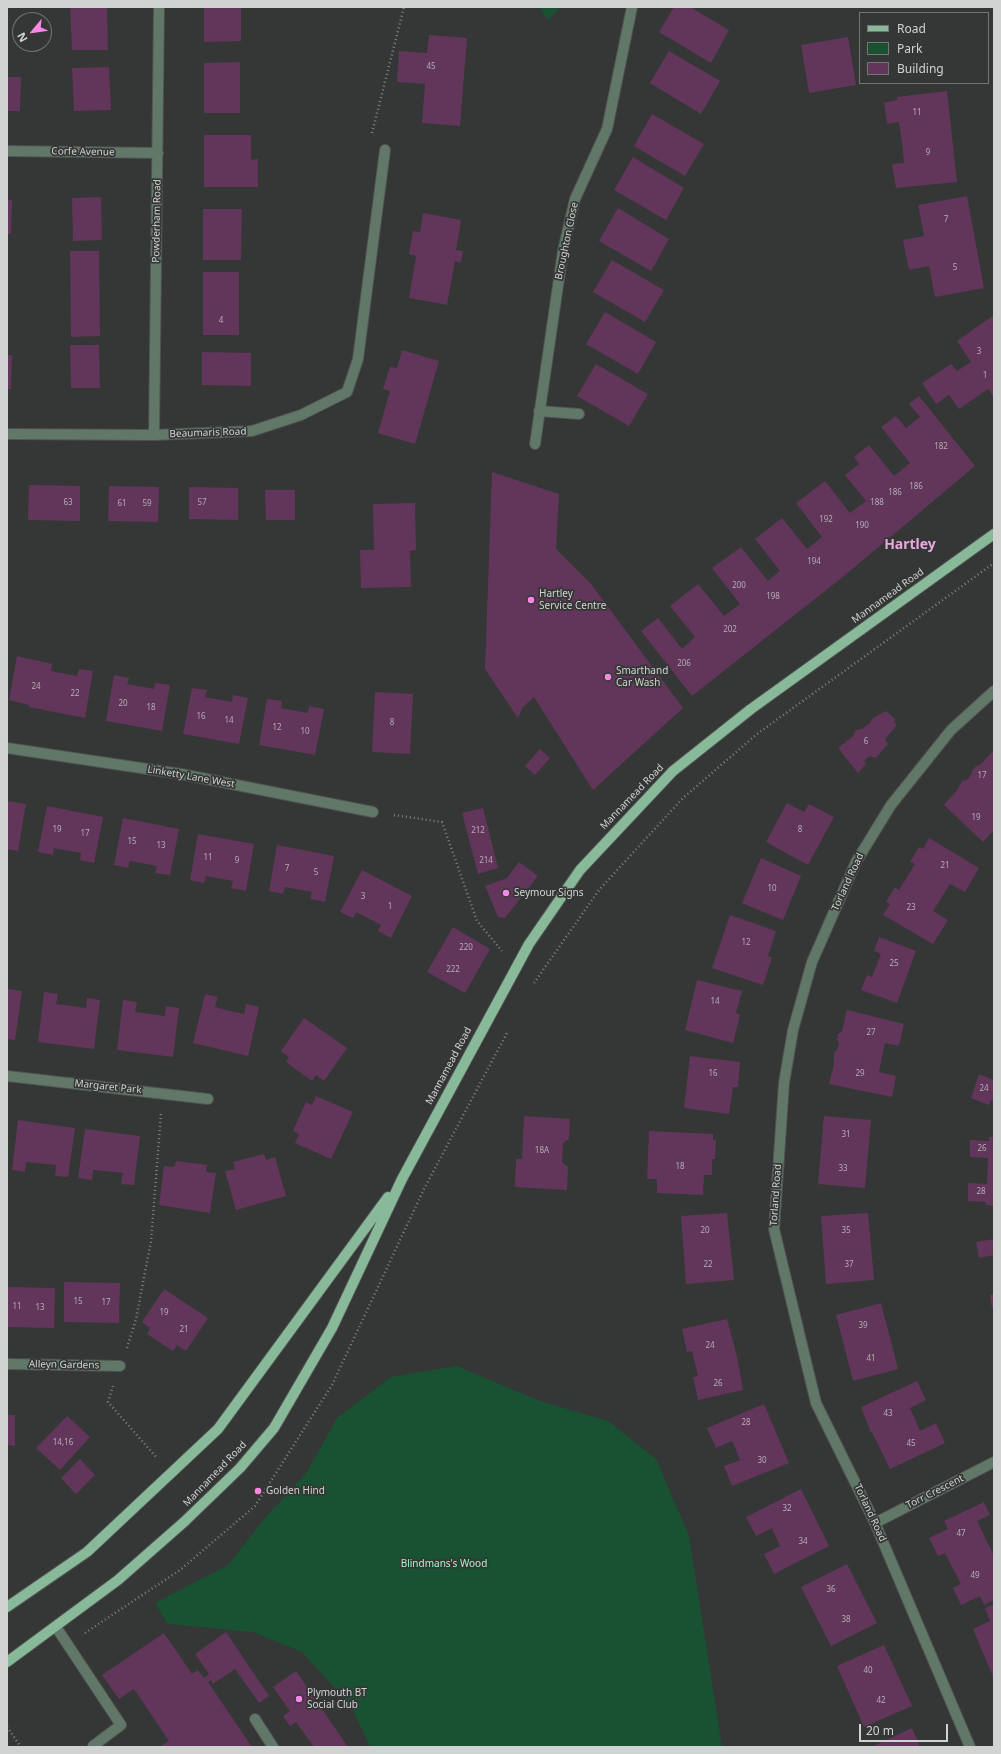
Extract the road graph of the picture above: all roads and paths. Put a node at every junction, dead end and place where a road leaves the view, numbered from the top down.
1 (159, 7) edge
2 (404, 7) edge
3 (632, 7) edge
4 (385, 150) joint
5 (7, 151) edge
6 (158, 153) junction
7 (539, 411) junction
8 (579, 414) dead end
9 (7, 434) edge
10 (154, 434) junction
11 (535, 444) dead end
12 (994, 534) edge
13 (994, 563) edge
14 (994, 691) edge
15 (7, 748) edge
16 (373, 812) joint
17 (516, 967) junction
18 (530, 989) dead end
19 (508, 1030) dead end
20 (7, 1076) edge
21 (162, 1094) junction
22 (208, 1099) dead end
23 (402, 1179) junction
24 (383, 1276) dead end
25 (7, 1364) edge
26 (120, 1366) junction
27 (994, 1462) edge
28 (170, 1474) junction
29 (875, 1522) junction
30 (7, 1607) edge
31 (56, 1627) junction
32 (7, 1662) edge
33 (255, 1719) dead end
34 (7, 1727) edge
35 (21, 1747) edge
36 (94, 1747) edge
37 (273, 1747) edge
38 (970, 1747) edge

1 - 6 street, Powderham Road
2 - 4 path
3 - 7 street, Broughton Close
4 - 10 street, Beaumaris Road
5 - 6 street, Corfe Avenue
6 - 10 street, Powderham Road
7 - 8 street
7 - 11 street, Broughton Close
9 - 10 street, Beaumaris Road
12 - 17 main road, Mannamead Road
13 - 18 path
14 - 29 street, Torland Road
15 - 16 street, Linketty Lane West
16 - 17 path
17 - 23 main road, Mannamead Road
19 - 24 path
20 - 21 street, Margaret Park
21 - 22 street, Margaret Park
21 - 26 path
23 - 28 main road, Mannamead Road
23 - 31 main road, Mannamead Road
25 - 26 street, Alleyn Gardens
26 - 28 path
27 - 29 street, Torr Crescent
28 - 30 main road, Mannamead Road
29 - 38 street, Torland Road
31 - 32 main road, Mannamead Road
31 - 36 street
33 - 37 street
34 - 35 path

